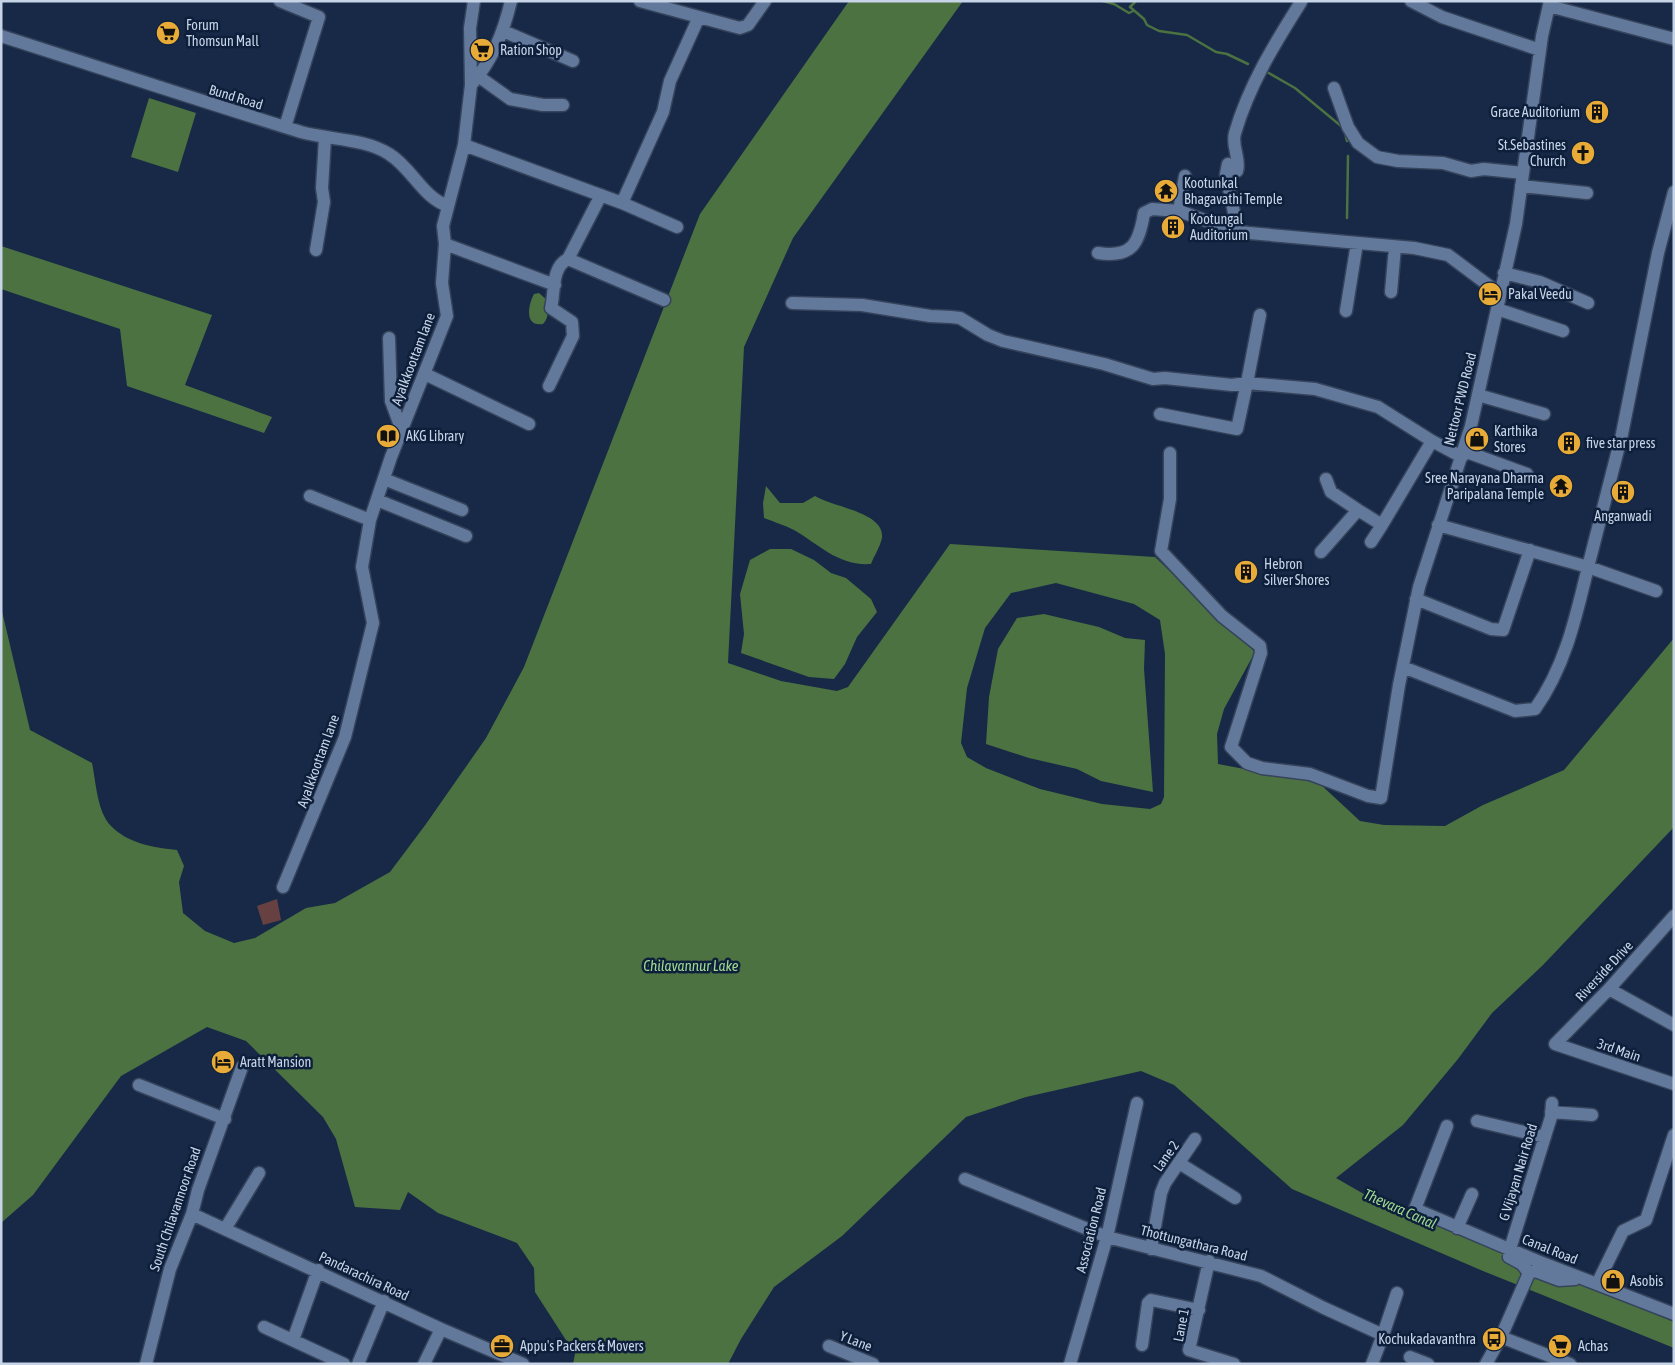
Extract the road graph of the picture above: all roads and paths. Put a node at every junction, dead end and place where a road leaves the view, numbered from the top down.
1 (280, 1) edge
2 (474, 1) edge
3 (510, 1) edge
4 (765, 1) edge
5 (1411, 1) edge
6 (642, 2) edge
7 (1302, 2) edge
8 (1550, 4) edge
9 (699, 17) junction
10 (503, 31) junction
11 (1, 36) edge
12 (1674, 39) edge
13 (1540, 50) junction
14 (573, 61) dead end
15 (475, 81) junction
16 (1334, 88) dead end
17 (562, 105) dead end
18 (284, 127) junction
19 (325, 138) junction
20 (464, 145) junction
21 (1523, 173) junction
22 (1185, 176) dead end
23 (1521, 186) junction
24 (1674, 192) edge
25 (1587, 193) dead end
26 (601, 195) junction
27 (622, 203) junction
28 (448, 206) junction
29 (1179, 211) junction
30 (677, 227) dead end
31 (1238, 232) junction
32 (1357, 243) junction
33 (445, 244) junction
34 (1395, 247) junction
35 (316, 250) dead end
36 (1098, 253) dead end
37 (568, 259) junction
38 (1504, 274) junction
39 (555, 284) junction
40 (1501, 290) junction
41 (1391, 292) dead end
42 (664, 300) dead end
43 (1588, 303) dead end
44 (792, 304) dead end
45 (1497, 309) junction
46 (1346, 311) dead end
47 (1260, 315) dead end
48 (1563, 332) dead end
49 (389, 338) dead end
50 (425, 374) junction
51 (1246, 383) junction
52 (549, 386) dead end
53 (1478, 395) junction
54 (1160, 414) dead end
55 (1544, 414) dead end
56 (529, 424) dead end
57 (402, 431) junction
58 (1432, 441) junction
59 (1170, 453) dead end
60 (1463, 454) junction
61 (1527, 474) dead end
62 (384, 479) junction
63 (1326, 479) dead end
64 (310, 496) dead end
65 (377, 500) junction
66 (462, 510) dead end
67 (1358, 510) junction
68 (370, 520) junction
69 (1382, 525) junction
70 (1438, 525) junction
71 (466, 536) dead end
72 (1371, 542) dead end
73 (1530, 550) junction
74 (1321, 552) dead end
75 (1588, 567) junction
76 (1656, 591) dead end
77 (1416, 598) junction
78 (1403, 667) junction
79 (283, 887) dead end
80 (1674, 916) edge
81 (1609, 989) junction
82 (1674, 1025) edge
83 (1555, 1044) joint
84 (242, 1067) dead end
85 (1674, 1084) edge
86 (139, 1085) dead end
87 (1137, 1103) dead end
88 (1592, 1115) dead end
89 (225, 1119) junction
90 (1477, 1121) dead end
91 (1447, 1126) dead end
92 (1674, 1135) edge
93 (1545, 1137) junction
94 (1195, 1140) dead end
95 (1179, 1164) junction
96 (259, 1173) dead end
97 (965, 1178) dead end
98 (1472, 1194) dead end
99 (1235, 1198) dead end
100 (192, 1214) junction
101 (1457, 1228) junction
102 (226, 1229) junction
103 (1107, 1237) junction
104 (1151, 1249) junction
105 (1510, 1249) junction
106 (1209, 1261) junction
107 (318, 1270) junction
108 (1529, 1272) junction
109 (1581, 1278) junction
110 (1597, 1284) junction
111 (1397, 1293) dead end
112 (384, 1301) junction
113 (1199, 1310) junction
114 (1674, 1314) edge
115 (264, 1327) dead end
116 (441, 1329) junction
117 (1383, 1335) junction
118 (1501, 1337) junction
119 (292, 1340) junction
120 (1142, 1345) dead end
121 (829, 1346) dead end
122 (1410, 1357) dead end
123 (498, 1359) edge
124 (146, 1364) edge
125 (344, 1364) edge
126 (358, 1364) edge
127 (424, 1364) edge
128 (523, 1364) edge
129 (873, 1364) edge
130 (1070, 1364) edge
131 (1234, 1364) edge
132 (1372, 1364) edge
133 (1428, 1364) edge
134 (1486, 1364) edge
135 (1570, 1364) edge

1 - 18 street
2 - 15 street, Ayalkkoottam lane
3 - 10 street
4 - 9 street
5 - 13 street
6 - 9 street
7 - 31 street
8 - 12 street
8 - 13 street, Nettoor PWD Road
9 - 27 street
10 - 14 street
10 - 15 street
11 - 18 street, Bund Road
13 - 21 street, Nettoor PWD Road
15 - 17 street
15 - 20 street, Ayalkkoottam lane
16 - 21 street
18 - 19 street, Bund Road
19 - 28 street, Bund Road
19 - 35 street
20 - 26 street
20 - 28 street, Ayalkkoottam lane
21 - 23 street, Nettoor PWD Road
22 - 29 street
23 - 25 street
23 - 38 street, Nettoor PWD Road
24 - 75 street
26 - 27 street
26 - 37 street
27 - 30 street
28 - 33 street, Ayalkkoottam lane
29 - 31 street
29 - 36 street
31 - 32 street
32 - 34 street
32 - 46 street
33 - 39 street
33 - 50 street, Ayalkkoottam lane
34 - 40 street
34 - 41 street
37 - 39 street
37 - 42 street
38 - 40 street, Nettoor PWD Road
38 - 43 street
39 - 52 street
40 - 45 street, Nettoor PWD Road
44 - 51 street
45 - 48 street
45 - 53 street, Nettoor PWD Road
47 - 51 street
49 - 57 street
50 - 56 street
50 - 57 street, Ayalkkoottam lane
51 - 54 street
51 - 58 street
53 - 55 street
53 - 60 street, Nettoor PWD Road
57 - 62 street, Ayalkkoottam lane
58 - 60 street
58 - 69 street
59 - 78 street, Nettoor PWD Road
60 - 61 street
60 - 70 street, Nettoor PWD Road
62 - 65 street, Ayalkkoottam lane
62 - 66 street
63 - 67 street
64 - 68 street
65 - 68 street, Ayalkkoottam lane
65 - 71 street
67 - 69 street
67 - 74 street
68 - 79 street, Ayalkkoottam lane
69 - 72 street
70 - 73 street
70 - 77 street, Nettoor PWD Road
73 - 75 street
73 - 77 street
75 - 76 street
75 - 78 street
77 - 78 street, Nettoor PWD Road
80 - 81 street, Riverside Drive
81 - 82 street
81 - 83 street, Riverside Drive
83 - 85 street, 3rd Main
84 - 89 street, South Chilavannoor Road
86 - 89 street
87 - 103 street, Association Road
88 - 93 street, G Vijayan Nair Road
89 - 100 street, South Chilavannoor Road
90 - 93 street
91 - 101 street, Canal Road
92 - 110 street
93 - 105 street, G Vijayan Nair Road
94 - 95 street, Lane 2
95 - 99 street
95 - 104 street, Lane 2
96 - 102 street
97 - 103 street, Thottungathara Road
98 - 101 street
100 - 102 street, Pandarachira Road
100 - 124 street, South Chilavannoor Road
101 - 105 street, Canal Road
102 - 107 street, Pandarachira Road
103 - 104 street, Thottungathara Road
103 - 130 street, Association Road
104 - 106 street, Thottungathara Road
105 - 108 street
105 - 109 street, Canal Road
106 - 113 street, Lane 1
106 - 117 street, Thottungathara Road
107 - 112 street, Pandarachira Road
107 - 119 street
108 - 109 street
108 - 118 street
109 - 110 street, Canal Road
110 - 114 street, Canal Road
111 - 117 street
112 - 116 street, Pandarachira Road
112 - 126 street
113 - 120 street
113 - 131 street, Lane 1
115 - 119 street
116 - 123 street, Pandarachira Road
116 - 127 street
117 - 132 street
118 - 134 street
118 - 135 street
119 - 125 street
121 - 129 street, Y Lane
122 - 133 street
123 - 128 street, Pandarachira Road

